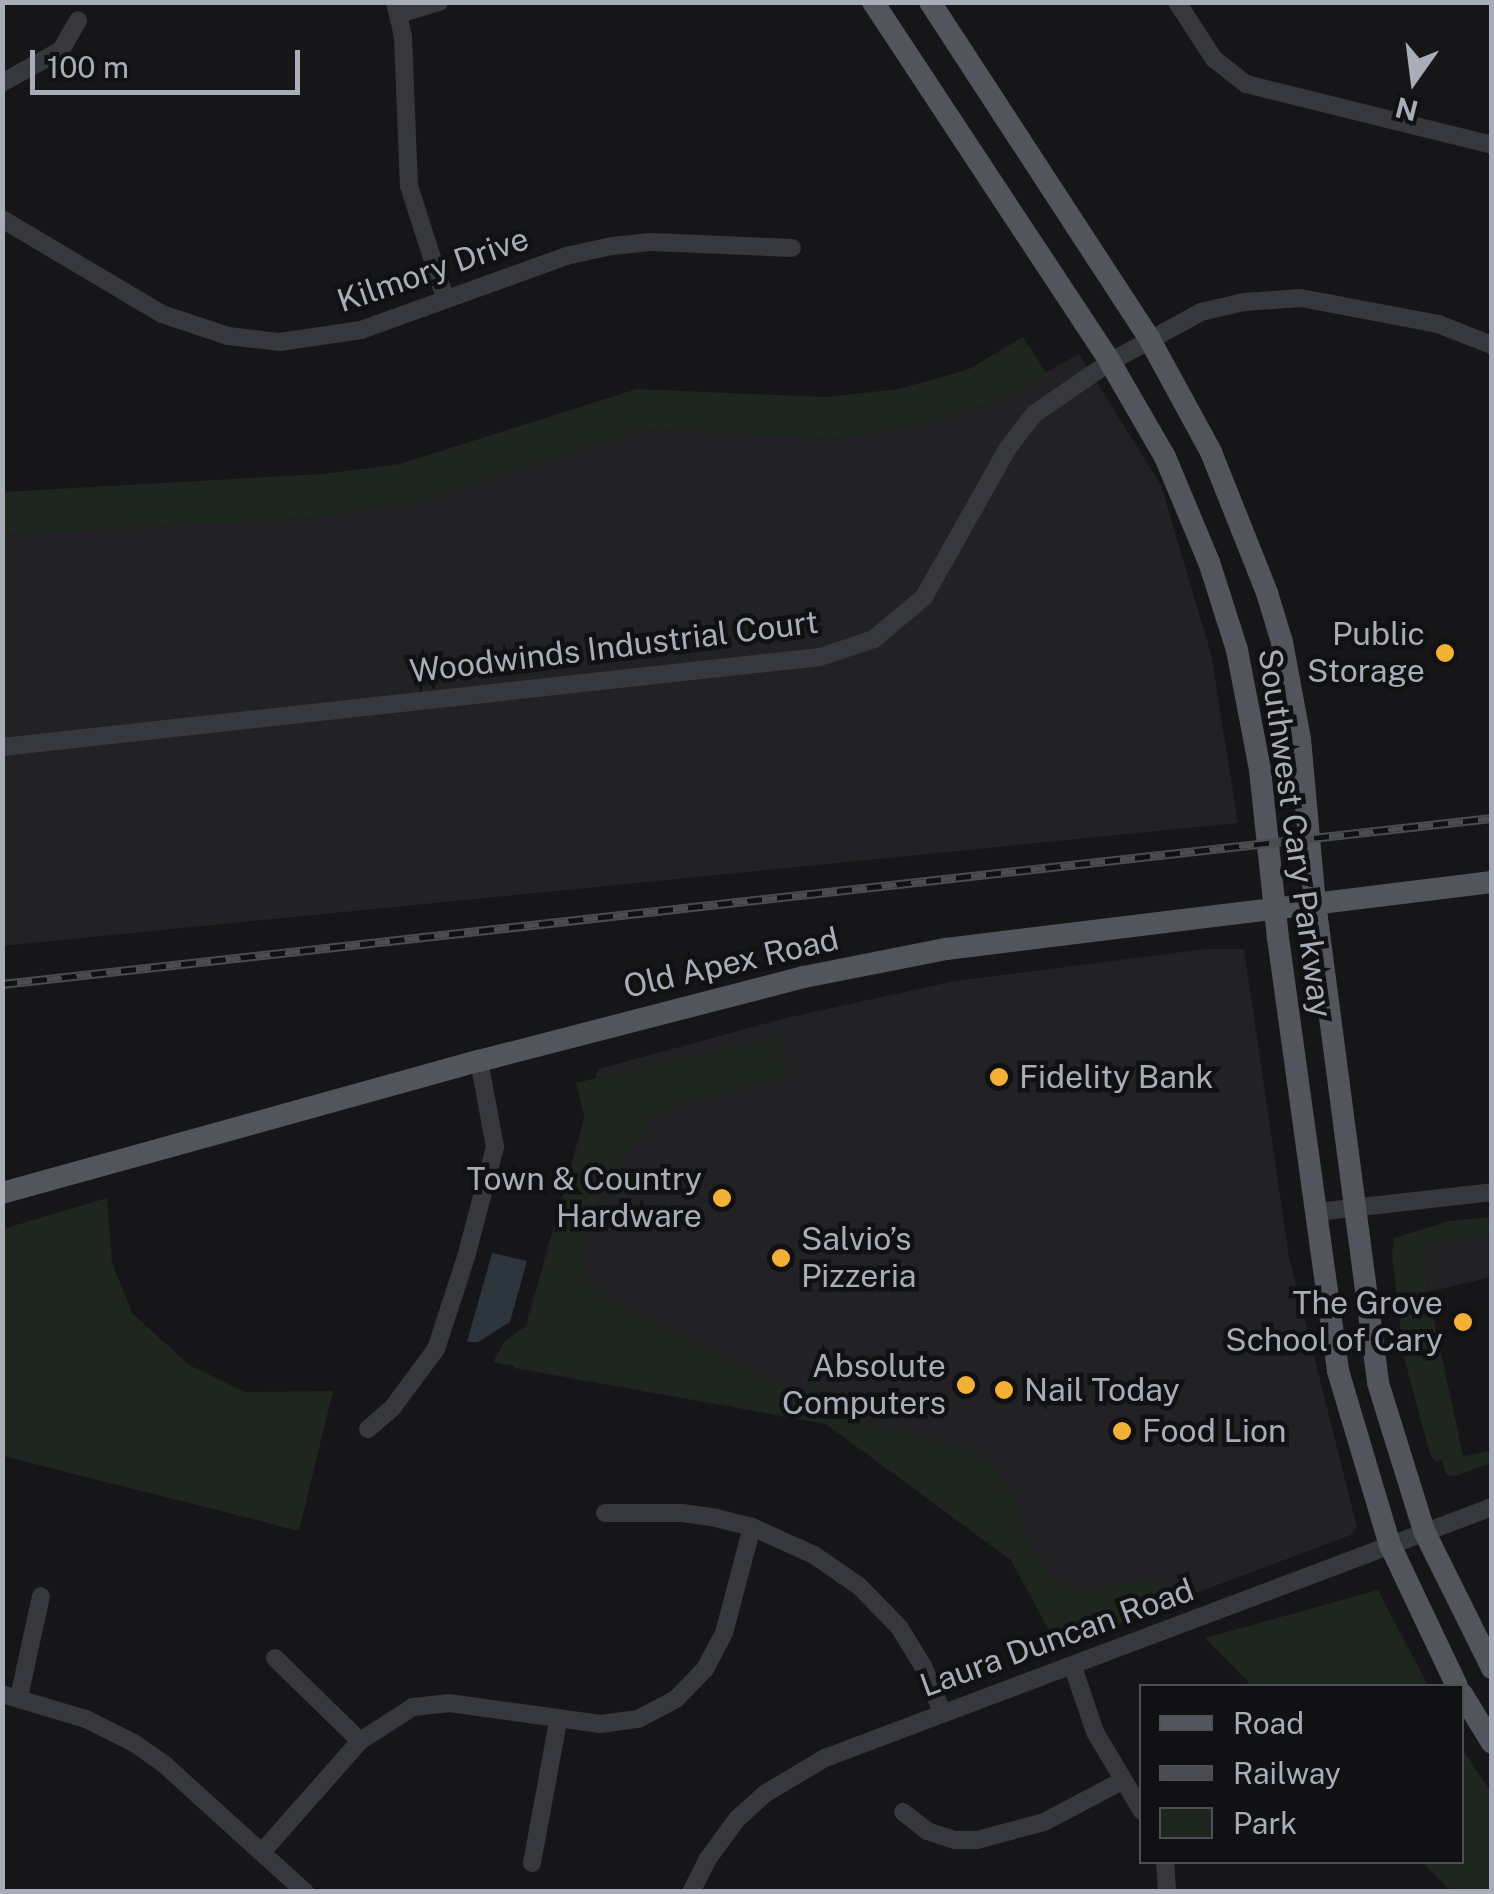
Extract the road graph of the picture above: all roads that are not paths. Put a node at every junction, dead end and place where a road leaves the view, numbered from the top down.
1 (438, 2) edge
2 (873, 2) edge
3 (930, 2) edge
4 (1176, 2) edge
5 (398, 8) edge
6 (78, 20) dead end
7 (2, 84) edge
8 (1492, 145) edge
9 (2, 220) edge
10 (792, 248) dead end
11 (445, 298) junction
12 (1150, 340) junction
13 (1492, 345) edge
14 (1110, 362) junction
15 (2, 747) edge
16 (1492, 882) edge
17 (1315, 902) junction
18 (1275, 907) junction
19 (479, 1061) junction
20 (1492, 1192) edge
21 (2, 1193) edge
22 (1352, 1210) junction
23 (1317, 1212) junction
24 (368, 1429) dead end
25 (1492, 1508) edge
26 (605, 1513) dead end
27 (752, 1527) junction
28 (1424, 1531) junction
29 (1390, 1545) junction
30 (41, 1596) dead end
31 (275, 1658) dead end
32 (1074, 1667) junction
33 (1492, 1668) edge
34 (1456, 1684) edge
35 (10, 1695) edge
36 (1464, 1697) edge
37 (942, 1712) junction
38 (558, 1721) junction
39 (360, 1741) junction
40 (1492, 1743) edge
41 (1122, 1781) junction
42 (1139, 1806) edge
43 (903, 1812) dead end
44 (263, 1851) junction
45 (532, 1863) dead end
46 (1165, 1864) edge
47 (305, 1892) edge
48 (691, 1892) edge
49 (1168, 1892) edge

1 - 5 street
2 - 14 main road, Southwest Cary Parkway
3 - 12 main road, Southwest Cary Parkway
4 - 8 street
5 - 11 street
6 - 7 street
9 - 11 street, Kilmory Drive
10 - 11 street, Kilmory Drive
12 - 13 street, Woodwinds Industrial Court
12 - 14 street, Woodwinds Industrial Court
12 - 17 main road, Southwest Cary Parkway
14 - 15 street, Woodwinds Industrial Court
14 - 18 main road, Southwest Cary Parkway
16 - 17 main road, Old Apex Road
17 - 18 main road, Old Apex Road
17 - 22 main road, Southwest Cary Parkway
18 - 19 main road, Old Apex Road
18 - 23 main road, Southwest Cary Parkway
19 - 21 main road, Old Apex Road
19 - 24 street
20 - 22 street
22 - 23 street
22 - 28 main road, Southwest Cary Parkway
23 - 29 main road, Southwest Cary Parkway
25 - 28 street, Laura Duncan Road
26 - 27 street
27 - 37 street
27 - 38 street
28 - 29 street, Laura Duncan Road
28 - 33 main road, Southwest Cary Parkway
29 - 32 street, Laura Duncan Road
29 - 34 main road, Southwest Cary Parkway
30 - 35 street
31 - 39 street
32 - 37 street, Laura Duncan Road
32 - 41 street
35 - 44 street
36 - 40 main road
37 - 48 street, Laura Duncan Road
38 - 39 street
38 - 45 street
39 - 44 street
41 - 42 street
41 - 43 street
44 - 47 street
46 - 49 street

